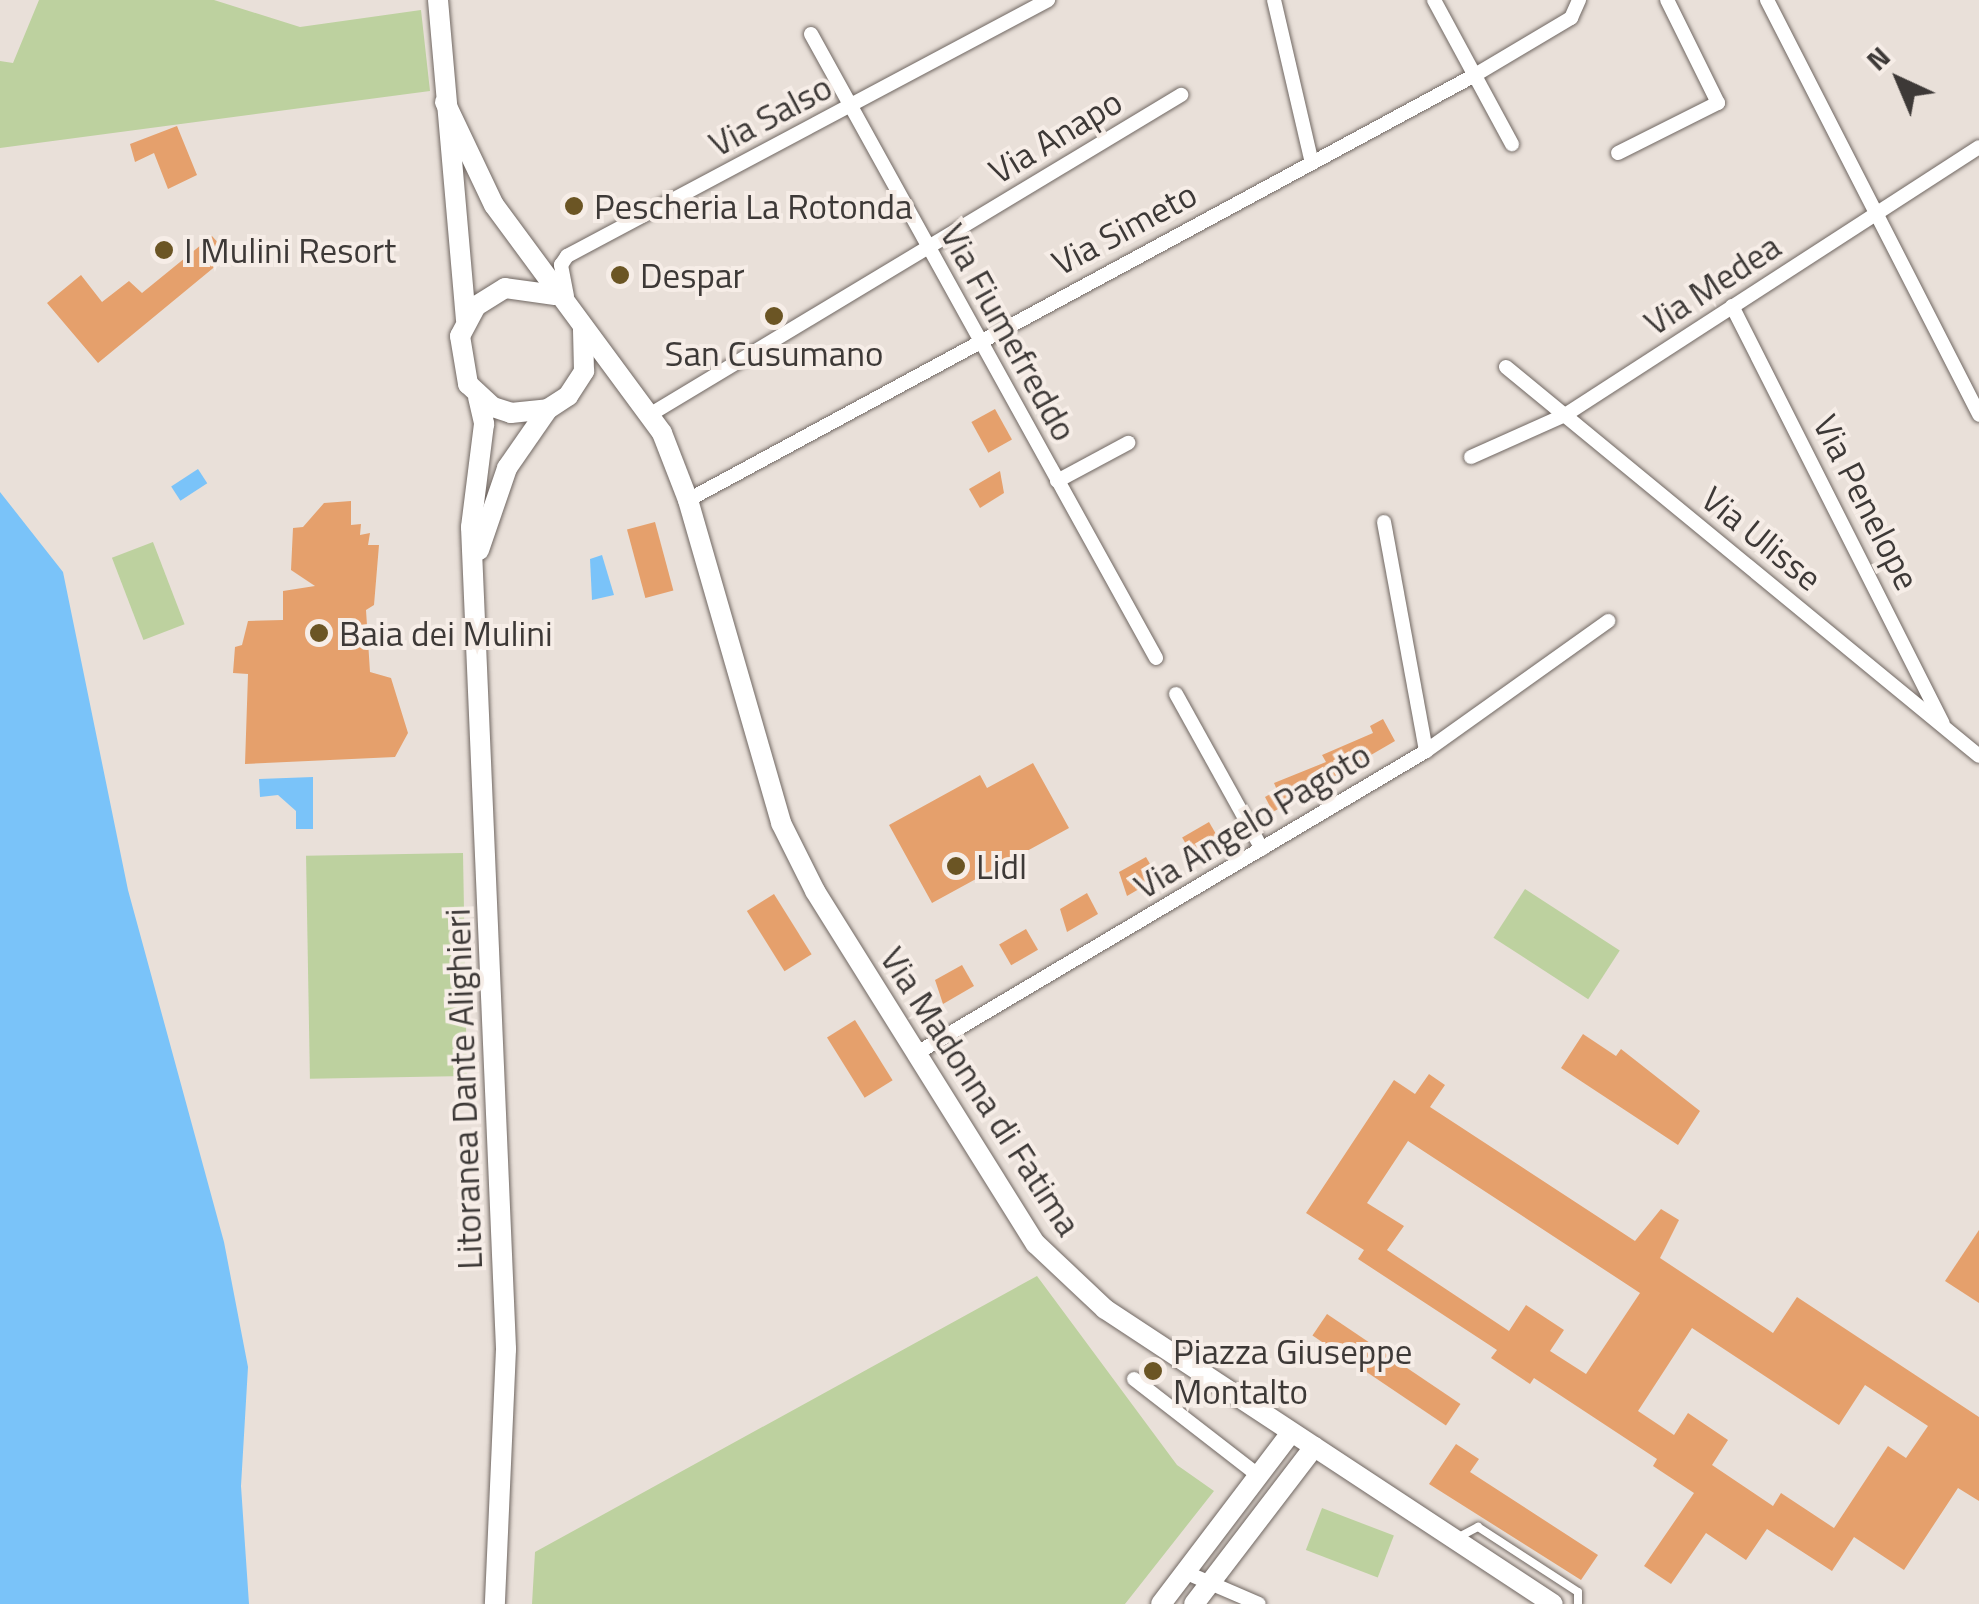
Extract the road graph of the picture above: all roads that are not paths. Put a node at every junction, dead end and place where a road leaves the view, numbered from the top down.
1 (1048, 0) edge
2 (1274, 0) edge
3 (1434, 0) edge
4 (1579, 0) edge
5 (1667, 0) edge
6 (1768, 0) edge
7 (439, 1) edge
8 (810, 34) dead end
9 (1475, 75) junction
10 (1180, 95) dead end
11 (445, 102) junction
12 (850, 106) junction
13 (1512, 144) dead end
14 (1979, 146) edge
15 (1618, 153) dead end
16 (1312, 163) junction
17 (1877, 212) junction
18 (928, 248) junction
19 (1732, 306) junction
20 (569, 308) junction
21 (466, 320) junction
22 (979, 339) junction
23 (1506, 367) dead end
24 (576, 386) junction
25 (636, 394) junction
26 (478, 396) junction
27 (548, 410) junction
28 (651, 414) junction
29 (1565, 415) junction
30 (1979, 415) edge
31 (1128, 444) dead end
32 (1470, 457) dead end
33 (1057, 480) junction
34 (688, 500) junction
35 (1384, 522) dead end
36 (476, 571) junction
37 (1608, 621) dead end
38 (1156, 658) dead end
39 (1176, 694) dead end
40 (1945, 728) junction
41 (1426, 751) junction
42 (1979, 756) edge
43 (1262, 849) junction
44 (916, 1054) junction
45 (1134, 1379) dead end
46 (1291, 1432) junction
47 (1314, 1448) junction
48 (1259, 1476) junction
49 (1454, 1540) junction
50 (1187, 1574) junction
51 (1211, 1584) junction
52 (496, 1604) edge
53 (1160, 1604) edge
54 (1194, 1604) edge
55 (1259, 1604) edge
56 (1553, 1604) edge
57 (1578, 1604) edge

1 - 12 street, Via Salso
2 - 16 street
3 - 9 street
4 - 9 street, Via Simeto
5 - 15 street
6 - 17 street
7 - 11 main road
8 - 12 street, Via Fiumefreddo
9 - 13 street
9 - 16 street, Via Simeto
10 - 18 street, Via Anapo
11 - 20 main road, Via Madonna di Fatima
11 - 21 main road
12 - 18 street, Via Fiumefreddo
12 - 20 street, Via Salso
14 - 17 street, Via Medea
16 - 22 street, Via Simeto
17 - 19 street, Via Medea
17 - 30 street
18 - 22 street, Via Fiumefreddo
18 - 28 street, Via Anapo
19 - 29 street, Via Medea
19 - 40 street, Via Penelope
20 - 21 main road
20 - 24 main road
20 - 25 main road, Via Madonna di Fatima
21 - 26 main road
22 - 33 street, Via Fiumefreddo
22 - 34 street, Via Simeto
23 - 29 street, Via Ulisse
24 - 25 main road
24 - 27 main road
25 - 28 main road, Via Madonna di Fatima
26 - 27 main road
26 - 36 main road, Litoranea Dante Alighieri
27 - 36 main road
28 - 34 main road, Via Madonna di Fatima
29 - 32 street, Via Medea
29 - 40 street, Via Ulisse
31 - 33 street
33 - 38 street, Via Fiumefreddo
34 - 44 main road, Via Madonna di Fatima
35 - 41 street
36 - 52 main road, Litoranea Dante Alighieri
37 - 41 street, Via Angelo Pagoto
39 - 43 street
40 - 42 street, Via Ulisse
41 - 43 street, Via Angelo Pagoto
43 - 44 street, Via Angelo Pagoto
44 - 46 main road, Via Madonna di Fatima
45 - 48 street
46 - 47 main road, Via Madonna di Fatima
46 - 48 main road
47 - 49 main road, Via Madonna di Fatima
47 - 51 main road
48 - 50 main road
49 - 56 main road, Via Madonna di Fatima
49 - 57 lane
50 - 51 street
50 - 53 main road
51 - 54 main road
51 - 55 street

